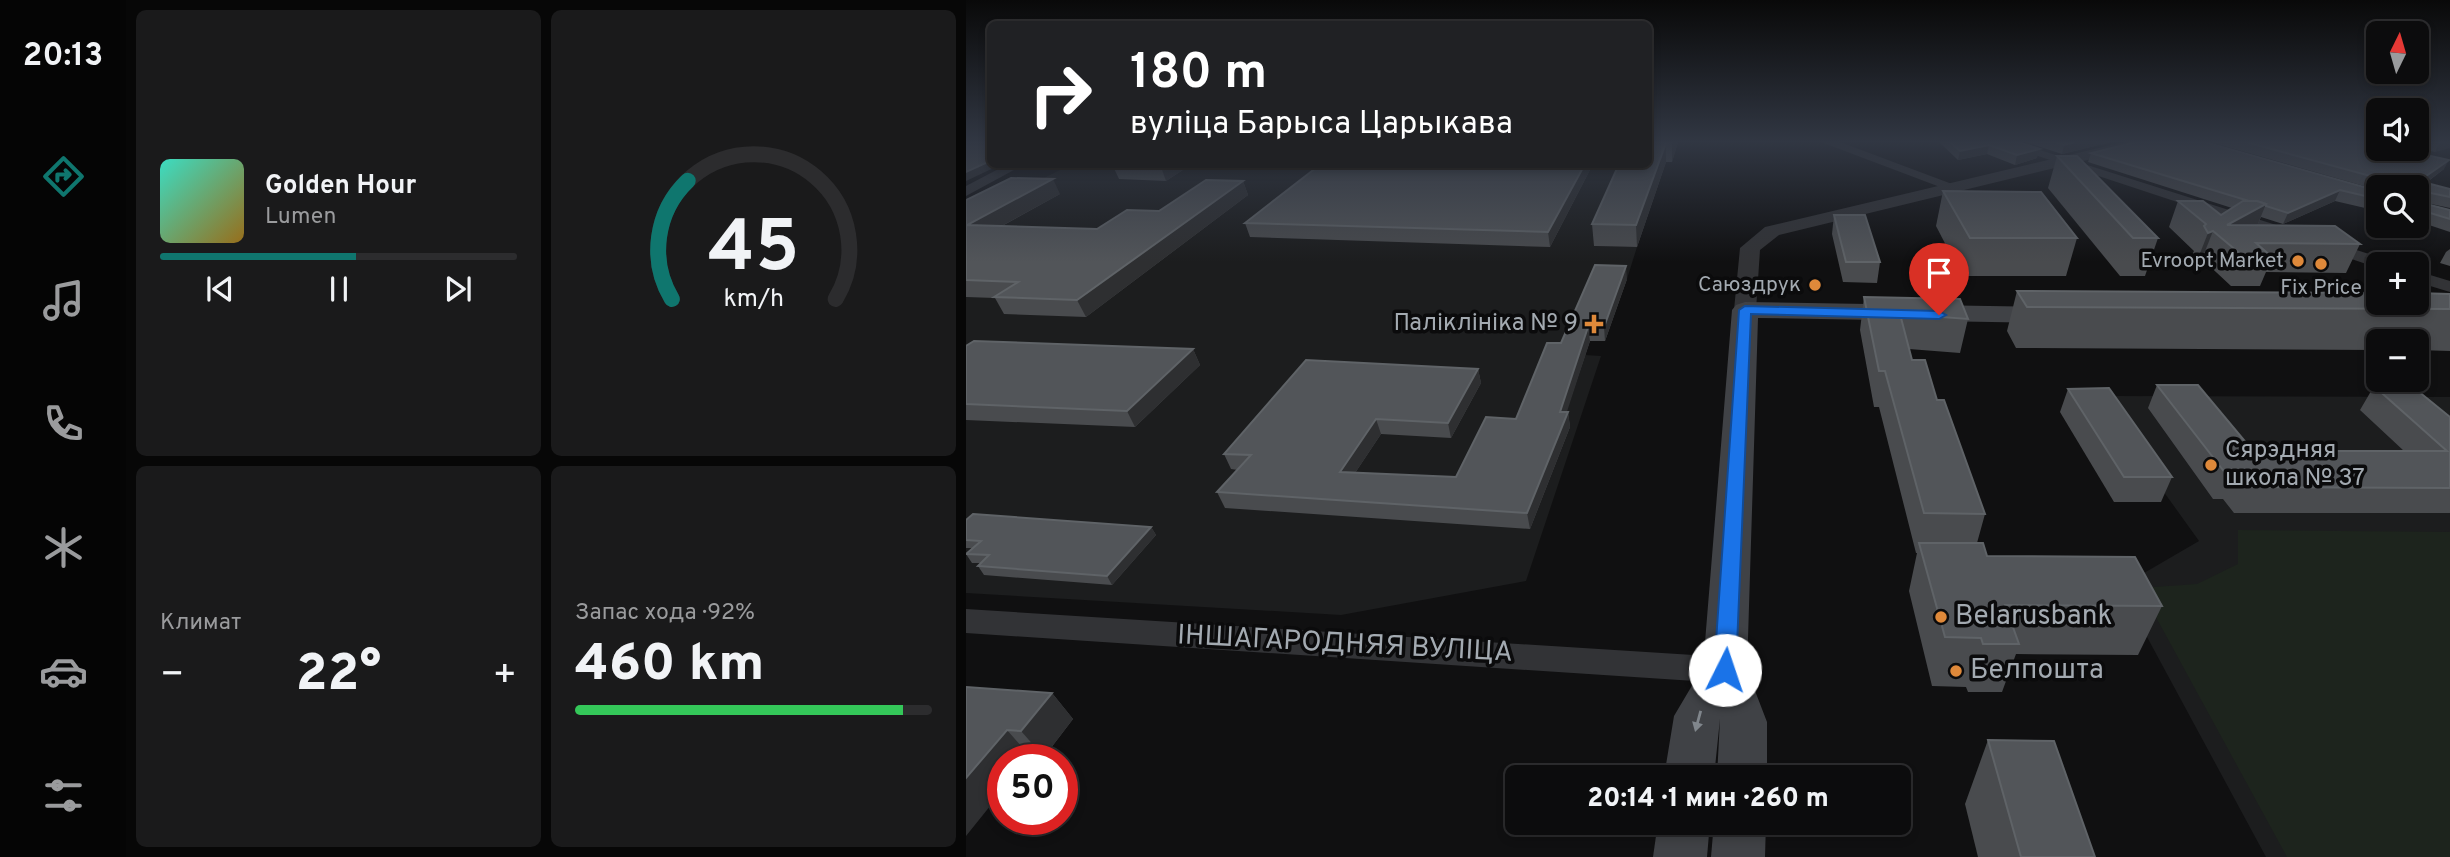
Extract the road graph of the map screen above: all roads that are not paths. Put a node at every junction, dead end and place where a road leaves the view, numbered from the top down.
1 (985, 182) edge
2 (1939, 182) edge
3 (1974, 182) edge
4 (2128, 182) edge
5 (1953, 187) junction
6 (966, 192) edge
7 (2366, 259) edge
8 (2429, 280) edge
9 (2450, 287) edge
10 (1745, 310) junction
11 (2077, 315) edge
12 (966, 621) edge
13 (1725, 670) junction
14 (1691, 765) edge
15 (1742, 765) edge
16 (1683, 835) edge
17 (1739, 835) edge
18 (1680, 857) edge
19 (1738, 857) edge

1 - 6 street
2 - 5 street
3 - 5 street
4 - 7 street
5 - 10 street
8 - 9 street
10 - 11 main road
10 - 13 main road
12 - 13 street, ІНШАГАРОДНЯЯ ВУЛІЦА
13 -> 14 main road
13 - 15 main road
16 - 18 main road
17 - 19 main road

